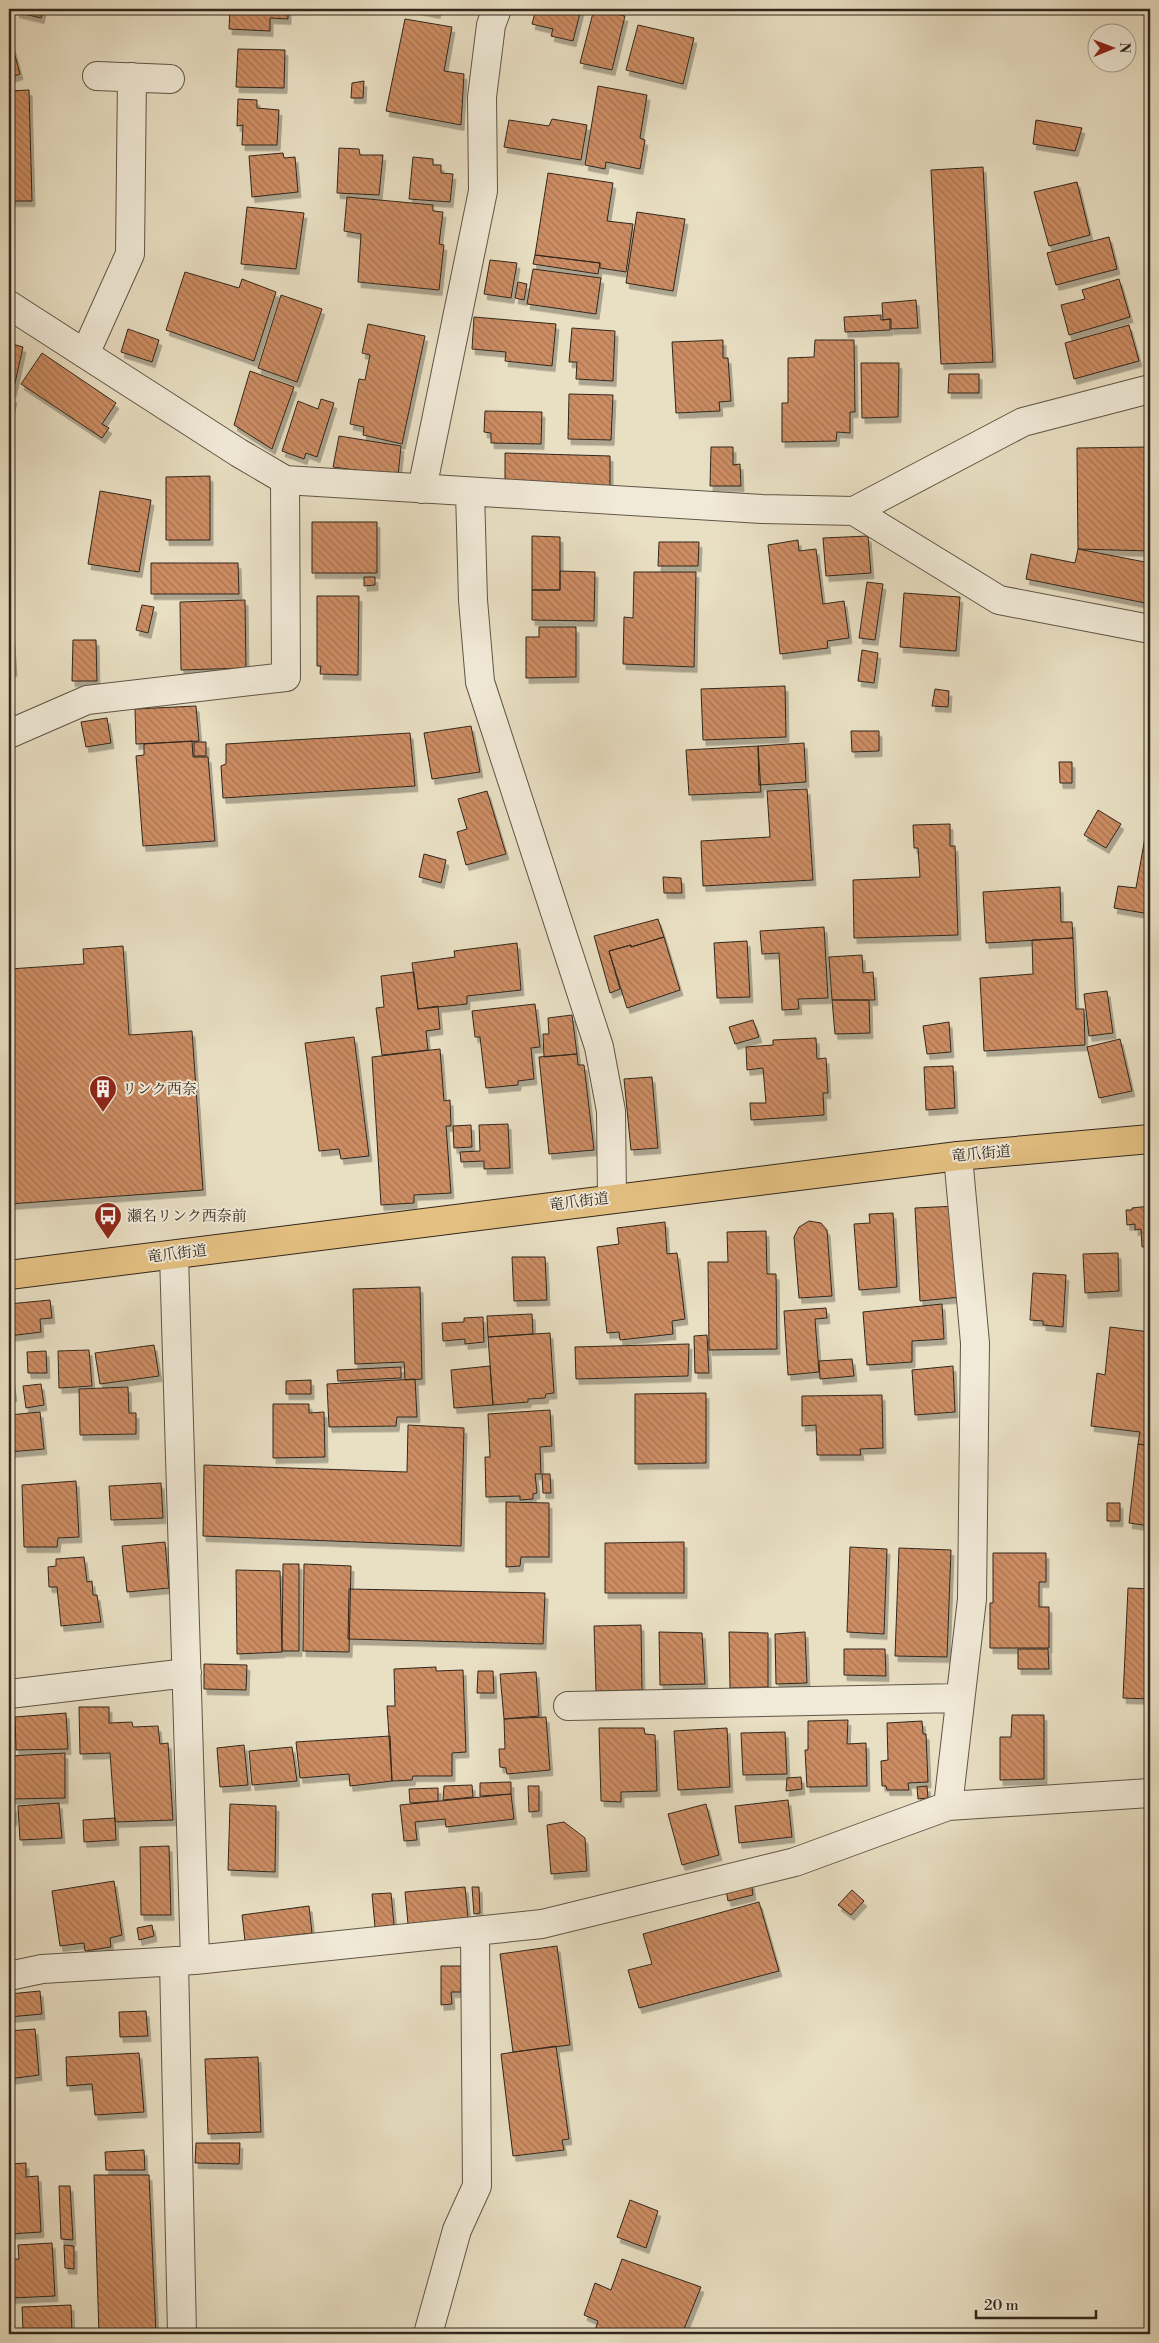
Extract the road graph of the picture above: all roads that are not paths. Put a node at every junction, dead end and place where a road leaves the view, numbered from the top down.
1 (497, 9) edge
2 (97, 76) dead end
3 (132, 77) junction
4 (170, 79) dead end
5 (9, 305) edge
6 (85, 354) junction
7 (1150, 389) edge
8 (285, 480) junction
9 (422, 489) junction
10 (470, 492) junction
11 (854, 510) junction
12 (1150, 629) edge
13 (9, 734) edge
14 (1150, 1139) edge
15 (958, 1156) junction
16 (612, 1198) junction
17 (174, 1255) junction
18 (9, 1275) edge
19 (187, 1673) junction
20 (9, 1694) edge
21 (960, 1698) junction
22 (568, 1706) dead end
23 (1150, 1793) edge
24 (948, 1806) junction
25 (476, 1931) junction
26 (185, 1960) junction
27 (9, 1976) edge
28 (182, 2334) edge
29 (428, 2334) edge

1 - 9 street
2 - 3 street
3 - 4 street
3 - 6 street
5 - 6 street
6 - 8 street
7 - 11 street
8 - 9 street
8 - 13 street
9 - 10 street
10 - 11 street
10 - 16 street
11 - 12 street
14 - 15 main road, 竜爪街道
15 - 16 main road, 竜爪街道
15 - 21 street
16 - 17 main road, 竜爪街道
17 - 18 main road, 竜爪街道
17 - 19 street
19 - 20 street
19 - 26 street
21 - 22 street
21 - 24 street
23 - 24 street
24 - 25 street
25 - 26 street
25 - 29 street
26 - 27 street
26 - 28 street

